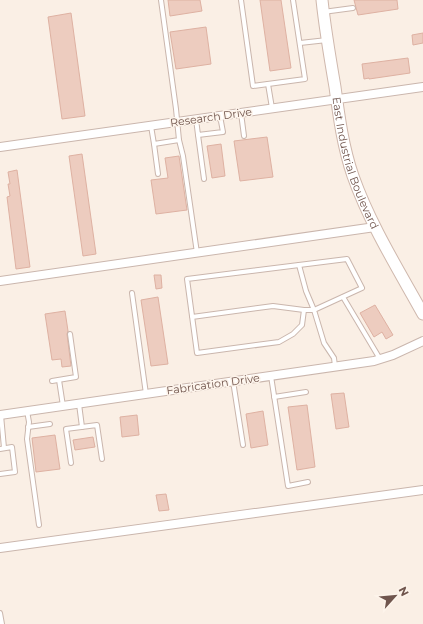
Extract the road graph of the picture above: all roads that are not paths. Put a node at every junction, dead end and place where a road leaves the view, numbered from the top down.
1 (161, 0) edge
2 (241, 0) edge
3 (293, 0) edge
4 (322, 0) edge
5 (353, 8) dead end
6 (323, 12) junction
7 (327, 40) junction
8 (300, 44) junction
9 (268, 84) junction
10 (423, 87) edge
11 (337, 100) junction
12 (272, 108) junction
13 (241, 113) junction
14 (220, 116) junction
15 (196, 119) junction
16 (177, 122) junction
17 (151, 125) junction
18 (198, 135) junction
19 (244, 136) dead end
20 (179, 140) junction
21 (154, 144) junction
22 (0, 147) edge
23 (158, 174) dead end
24 (204, 179) dead end
25 (375, 227) junction
26 (197, 253) junction
27 (299, 265) junction
28 (0, 281) edge
29 (132, 293) dead end
30 (343, 297) junction
31 (304, 310) junction
32 (314, 310) junction
33 (423, 313) edge
34 (192, 317) junction
35 (70, 334) dead end
36 (423, 341) edge
37 (380, 360) junction
38 (336, 366) junction
39 (271, 376) junction
40 (59, 380) junction
41 (52, 381) dead end
42 (232, 381) junction
43 (306, 392) dead end
44 (146, 394) junction
45 (274, 397) junction
46 (79, 404) junction
47 (63, 406) junction
48 (27, 411) junction
49 (1, 415) edge
50 (50, 424) dead end
51 (28, 427) junction
52 (82, 427) junction
53 (243, 445) dead end
54 (2, 448) edge
55 (102, 459) dead end
56 (71, 463) dead end
57 (0, 474) edge
58 (308, 482) dead end
59 (423, 490) edge
60 (39, 525) dead end
61 (0, 548) edge
62 (0, 613) edge
63 (2, 624) edge

1 - 16 lane
2 - 9 lane
3 - 8 lane
4 - 6 street, East Industrial Boulevard
5 - 6 lane
6 - 7 street, East Industrial Boulevard
7 - 8 lane
7 - 11 street, East Industrial Boulevard
8 - 9 lane
9 - 12 lane
10 - 11 street, Research Drive
11 - 12 street, Research Drive
11 - 25 street, East Industrial Boulevard
12 - 13 street, Research Drive
13 - 14 street, Research Drive
13 - 19 lane
14 - 15 street, Research Drive
14 - 18 lane
15 - 16 street, Research Drive
15 - 18 lane
16 - 17 street, Research Drive
16 - 20 lane
17 - 21 lane
17 - 22 street, Research Drive
18 - 24 lane
20 - 21 lane
20 - 26 lane
21 - 23 lane
25 - 26 street
25 - 33 street, East Industrial Boulevard
26 - 28 street
27 - 30 lane
27 - 32 lane
27 - 34 lane
29 - 44 lane
30 - 32 lane
30 - 37 lane
31 - 32 lane
31 - 34 lane
31 - 34 lane
32 - 38 lane
35 - 40 lane
36 - 37 street, Fabrication Drive
37 - 38 street, Fabrication Drive
38 - 39 street, Fabrication Drive
39 - 42 street, Fabrication Drive
39 - 45 lane
40 - 41 lane
40 - 47 lane
42 - 44 street, Fabrication Drive
42 - 53 lane
43 - 45 lane
44 - 46 street, Fabrication Drive
45 - 58 lane
46 - 47 street, Fabrication Drive
46 - 52 lane
47 - 48 street, Fabrication Drive
48 - 49 street, Fabrication Drive
48 - 51 lane
49 - 54 lane
50 - 51 lane
51 - 60 lane
52 - 55 lane
52 - 56 lane
54 - 57 lane
59 - 61 street
62 - 63 lane

